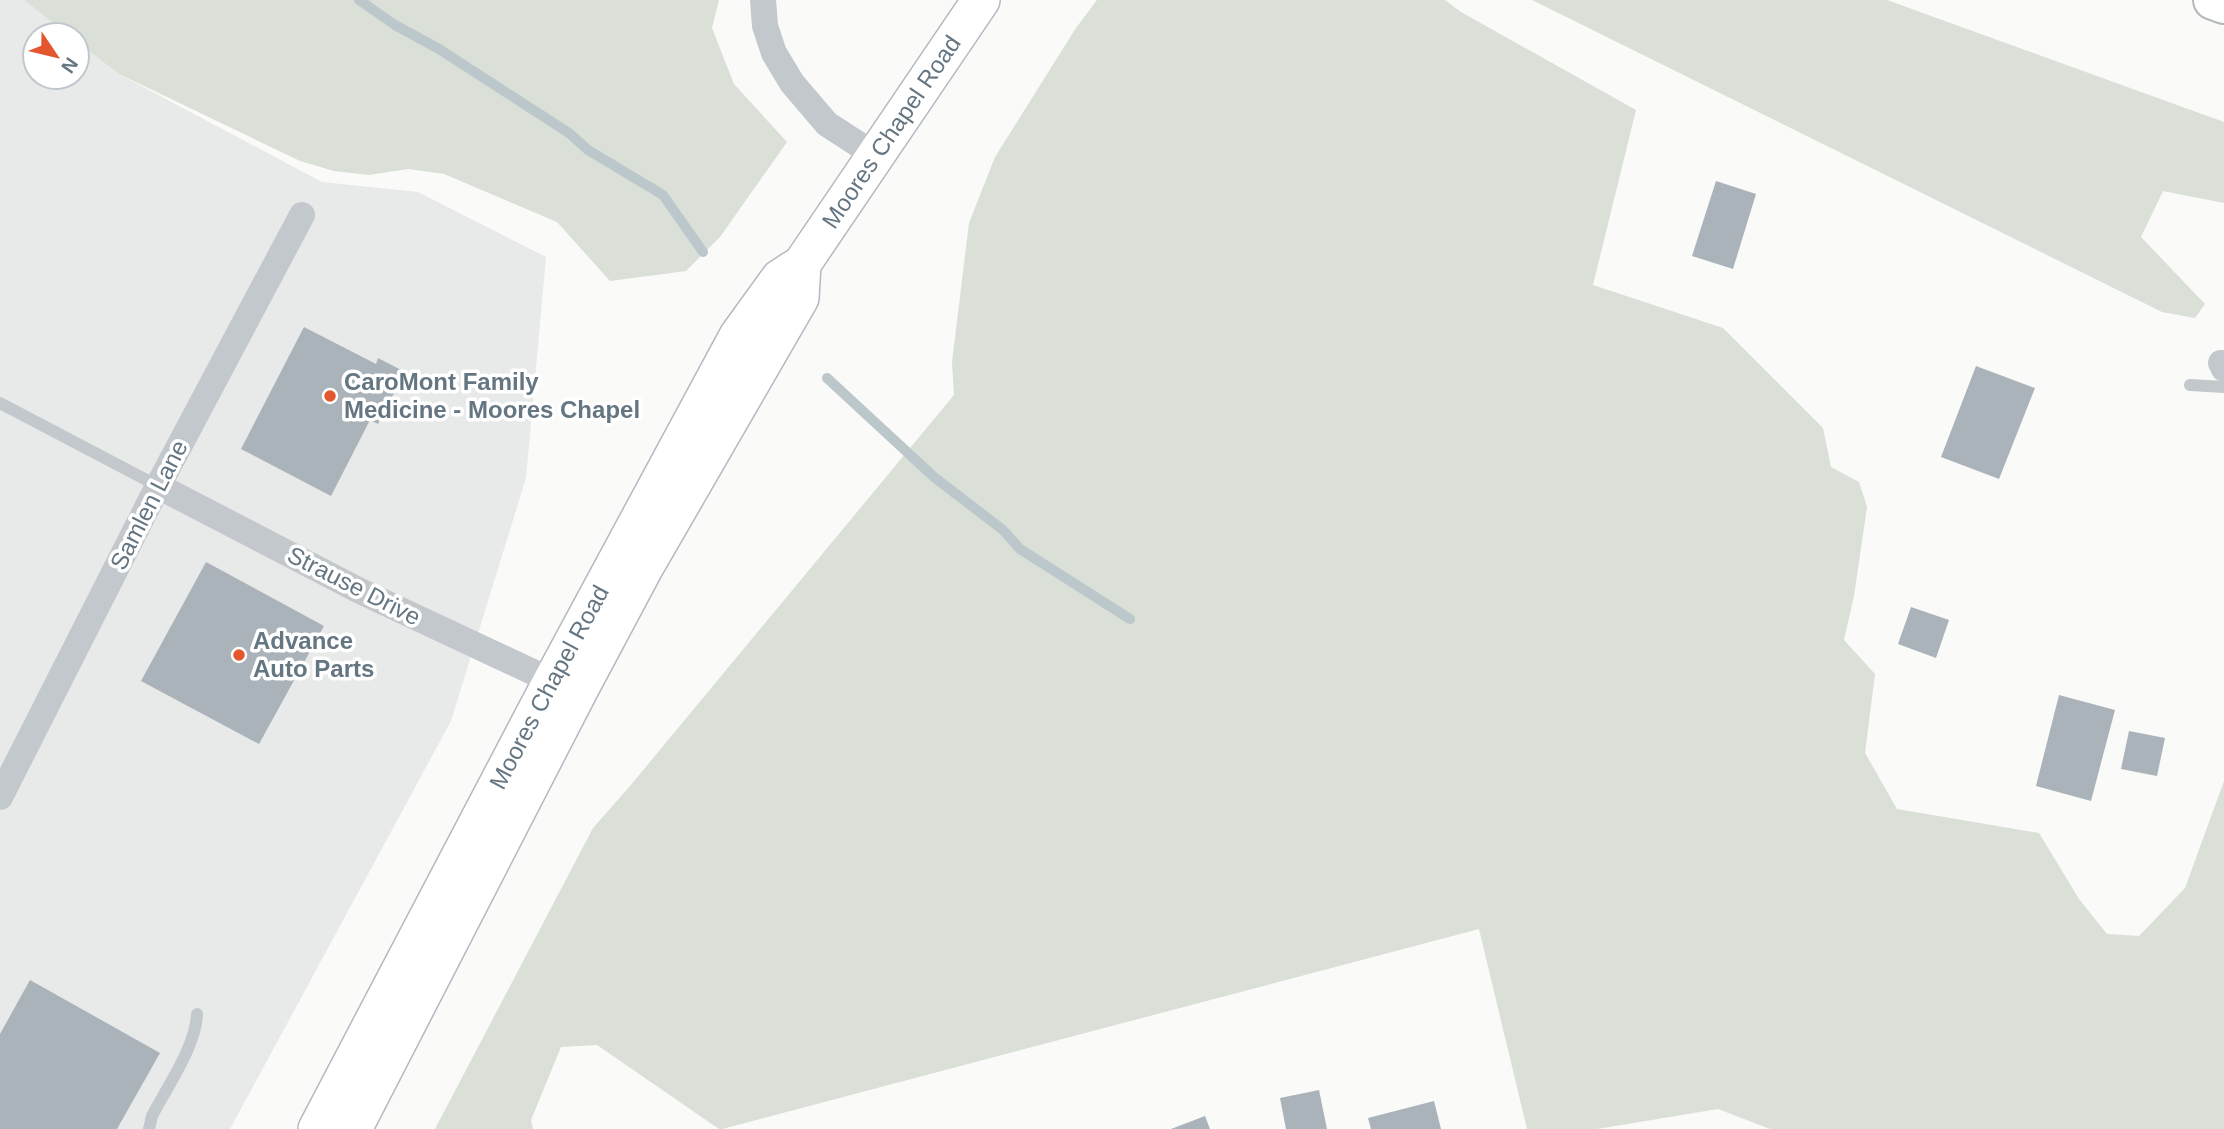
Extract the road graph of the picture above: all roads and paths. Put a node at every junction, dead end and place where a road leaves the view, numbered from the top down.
1 (763, 0) edge
2 (981, 0) edge
3 (2213, 0) edge
4 (2224, 4) edge
5 (875, 155) junction
6 (302, 215) dead end
7 (802, 264) junction
8 (2223, 373) edge
9 (2190, 385) dead end
10 (0, 404) edge
11 (158, 486) junction
12 (552, 681) junction
13 (0, 797) edge
14 (197, 1013) dead end
15 (149, 1129) edge
16 (317, 1129) edge
17 (353, 1129) edge

1 - 5 street
2 - 5 main road, Moores Chapel Road
3 - 4 highway
5 - 7 main road, Moores Chapel Road
6 - 11 street, Samlen Lane
7 - 12 main road, Moores Chapel Road
7 - 17 main road, Moores Chapel Road
8 - 9 lane
10 - 11 lane
11 - 12 street, Strause Drive
11 - 13 street, Samlen Lane
12 - 16 main road, Moores Chapel Road
14 - 15 lane

